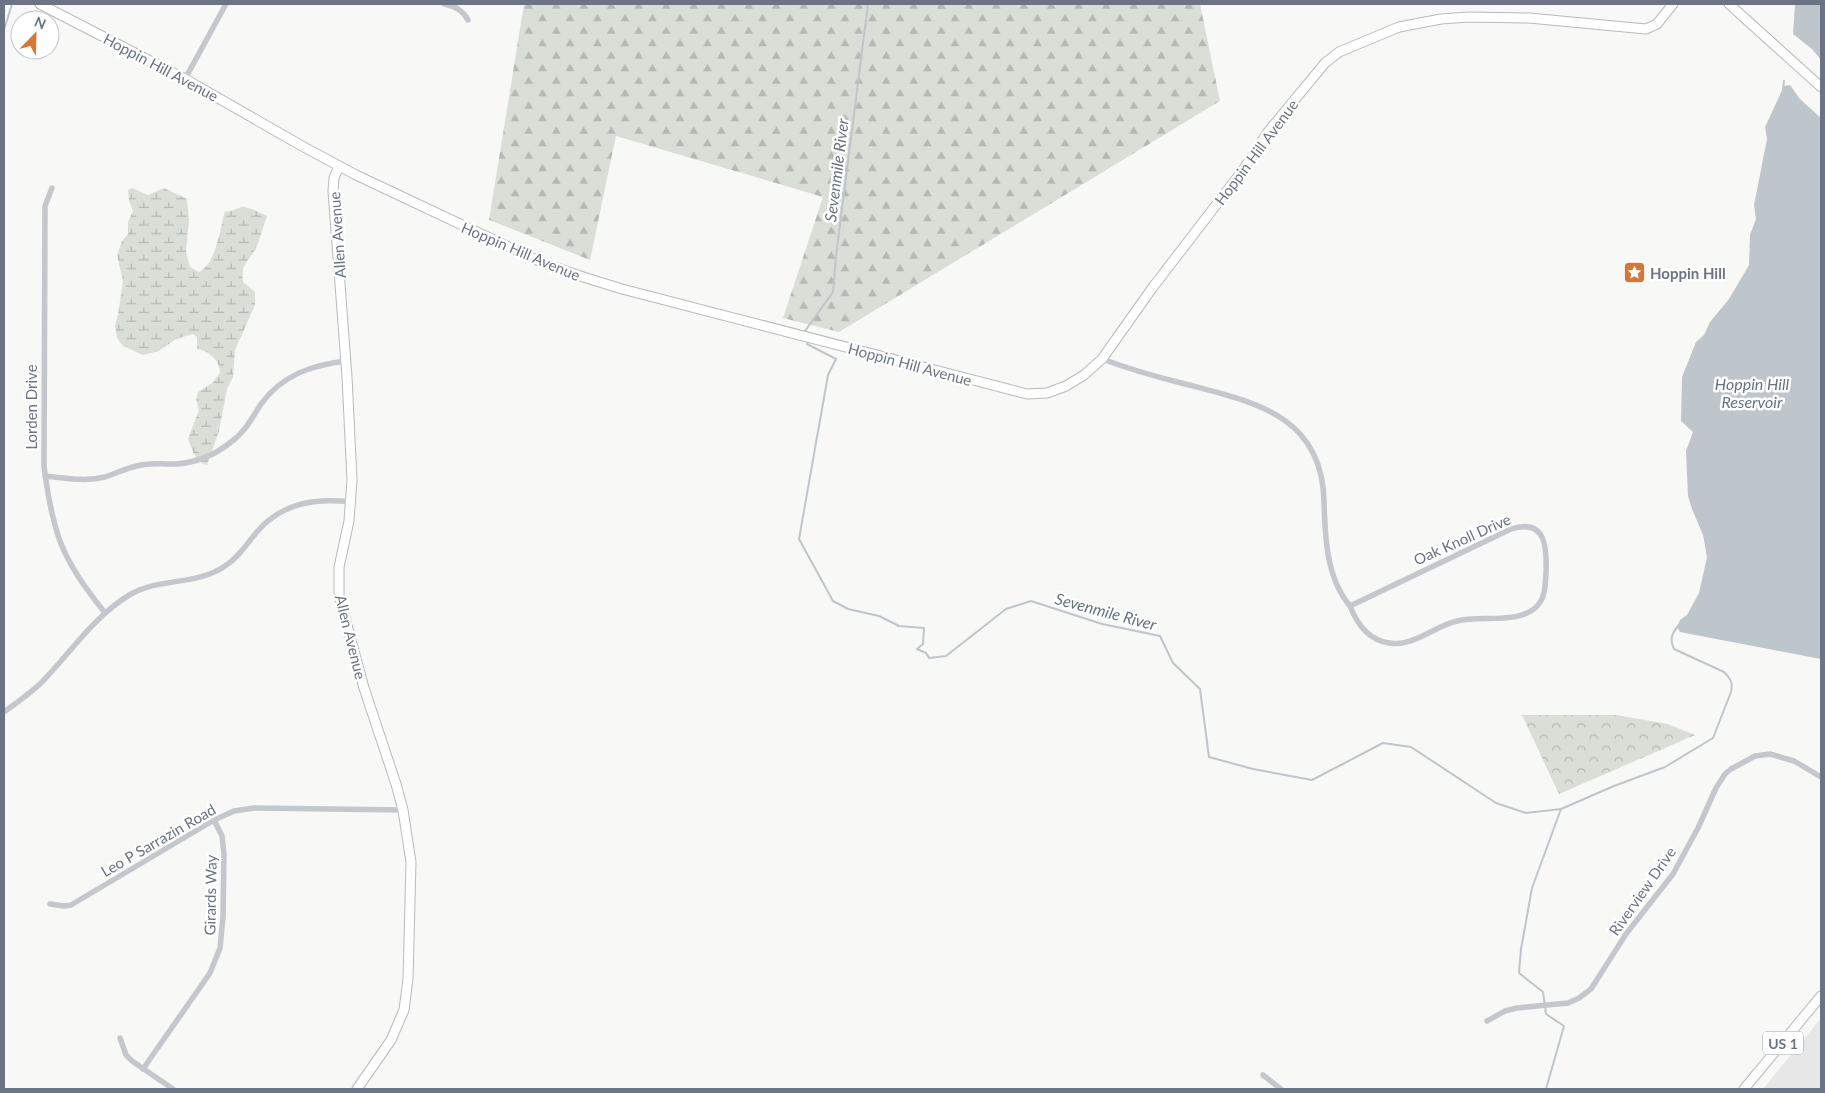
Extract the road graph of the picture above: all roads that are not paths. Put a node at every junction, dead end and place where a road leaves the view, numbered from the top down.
1 (40, 4) edge
2 (226, 4) edge
3 (444, 4) edge
4 (1673, 4) edge
5 (1729, 4) edge
6 (468, 20) dead end
7 (185, 79) junction
8 (1821, 87) edge
9 (339, 166) junction
10 (52, 188) dead end
11 (1102, 359) junction
12 (346, 361) junction
13 (45, 476) junction
14 (352, 502) junction
15 (1350, 606) junction
16 (105, 613) junction
17 (4, 712) edge
18 (1821, 777) edge
19 (403, 810) junction
20 (214, 820) junction
21 (50, 904) dead end
22 (1821, 996) edge
23 (1486, 1021) dead end
24 (120, 1038) dead end
25 (143, 1069) junction
26 (1263, 1075) dead end
27 (172, 1089) edge
28 (357, 1089) edge
29 (1281, 1089) edge
30 (1744, 1089) edge

1 - 7 street, Hoppin Hill Avenue
2 - 7 street
3 - 6 street
4 - 11 street, Hoppin Hill Avenue
5 - 8 street
7 - 9 street, Hoppin Hill Avenue
9 - 11 street, Hoppin Hill Avenue
9 - 12 street, Allen Avenue
10 - 13 street, Lorden Drive
11 - 15 street, Oak Knoll Drive
12 - 13 street
12 - 14 street, Allen Avenue
13 - 16 street, Lorden Drive
14 - 16 street
14 - 19 street, Allen Avenue
15 - 15 street, Oak Knoll Drive
16 - 17 street
18 - 23 street, Riverview Drive
19 - 20 street, Leo P Sarrazin Road
19 - 28 street, Allen Avenue
20 - 21 street, Leo P Sarrazin Road
20 - 25 street, Girards Way
22 - 30 street, US 1
24 - 25 street
25 - 27 street
26 - 29 street

